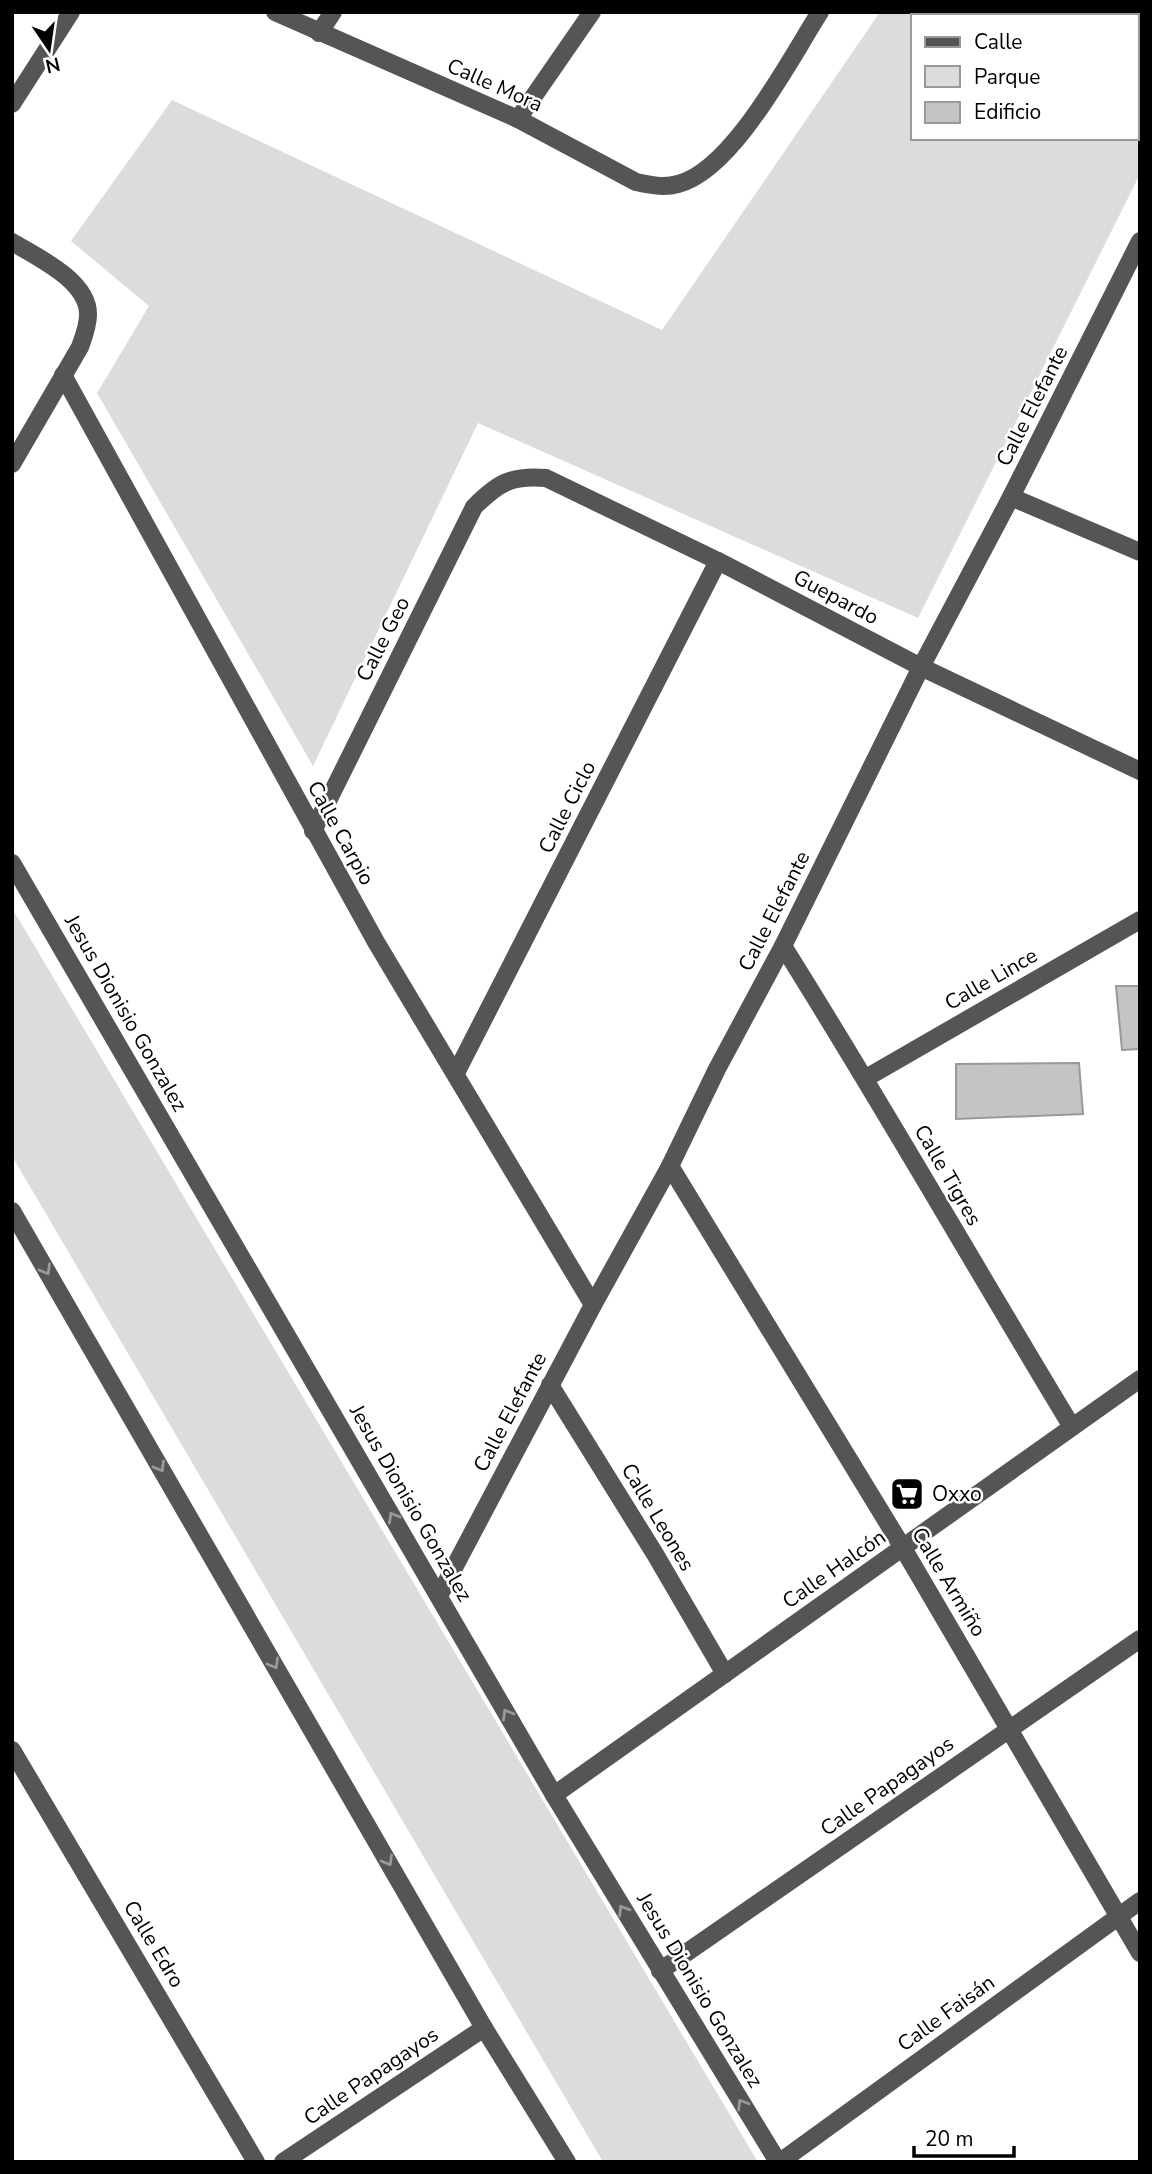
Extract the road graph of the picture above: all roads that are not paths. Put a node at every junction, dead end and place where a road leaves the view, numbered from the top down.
1 (71, 12) edge
2 (275, 12) edge
3 (333, 12) edge
4 (592, 12) edge
5 (820, 12) edge
6 (319, 33) junction
7 (12, 104) edge
8 (518, 119) junction
9 (1140, 241) edge
10 (12, 242) edge
11 (63, 374) junction
12 (12, 464) edge
13 (509, 480) joint
14 (1011, 498) junction
15 (1140, 552) edge
16 (718, 561) junction
17 (921, 667) junction
18 (1140, 771) edge
19 (313, 831) junction
20 (12, 863) edge
21 (1140, 920) edge
22 (783, 946) junction
23 (456, 1073) junction
24 (866, 1079) junction
25 (670, 1166) junction
26 (12, 1211) edge
27 (593, 1305) junction
28 (1140, 1379) edge
29 (550, 1385) junction
30 (1072, 1427) junction
31 (903, 1548) junction
32 (439, 1595) junction
33 (1140, 1639) edge
34 (724, 1674) junction
35 (1010, 1729) junction
36 (12, 1749) edge
37 (554, 1795) junction
38 (1140, 1901) edge
39 (1118, 1916) junction
40 (1140, 1953) edge
41 (660, 1971) junction
42 (484, 2028) junction
43 (256, 2162) edge
44 (283, 2162) edge
45 (567, 2162) edge
46 (779, 2162) edge

1 - 7 street
2 - 6 street, Calle Mora
3 - 6 street
4 - 8 street
5 - 8 street, Calle Mora
6 - 8 street, Calle Mora
9 - 14 street, Calle Elefante
10 - 11 street
11 - 12 street
11 - 19 street, Calle Carpio
13 - 16 street, Guepardo
13 - 19 street, Calle Geo
14 - 15 street
14 - 17 street, Calle Elefante
16 - 17 street, Guepardo
16 - 23 street, Calle Ciclo
17 - 18 street, Guepardo
17 - 22 street, Calle Elefante
19 - 23 street, Calle Carpio
32 -> 20 street, Jesus Dionisio Gonzalez
21 - 24 street, Calle Lince
22 - 24 street, Calle Tigres
22 - 25 street, Calle Elefante
23 - 27 street, Calle Carpio
24 - 30 street, Calle Tigres
25 - 27 street, Calle Elefante
25 - 31 street, Calle Armiño
26 -> 42 street
27 - 29 street, Calle Elefante
28 - 30 street, Calle Halcón
29 - 32 street, Calle Elefante
29 - 34 street, Calle Leones
30 - 31 street, Calle Halcón
31 - 34 street, Calle Halcón
31 - 35 street, Calle Armiño
37 -> 32 street, Jesus Dionisio Gonzalez
33 - 35 street, Calle Papagayos
34 - 37 street, Calle Halcón
35 - 39 street, Calle Armiño
35 - 41 street, Calle Papagayos
36 - 43 street, Calle Edro
41 -> 37 street, Jesus Dionisio Gonzalez
38 - 39 street, Calle Faisán
39 - 40 street, Calle Armiño
39 - 46 street, Calle Faisán
46 -> 41 street, Jesus Dionisio Gonzalez
42 - 44 street, Calle Papagayos
42 - 45 street

